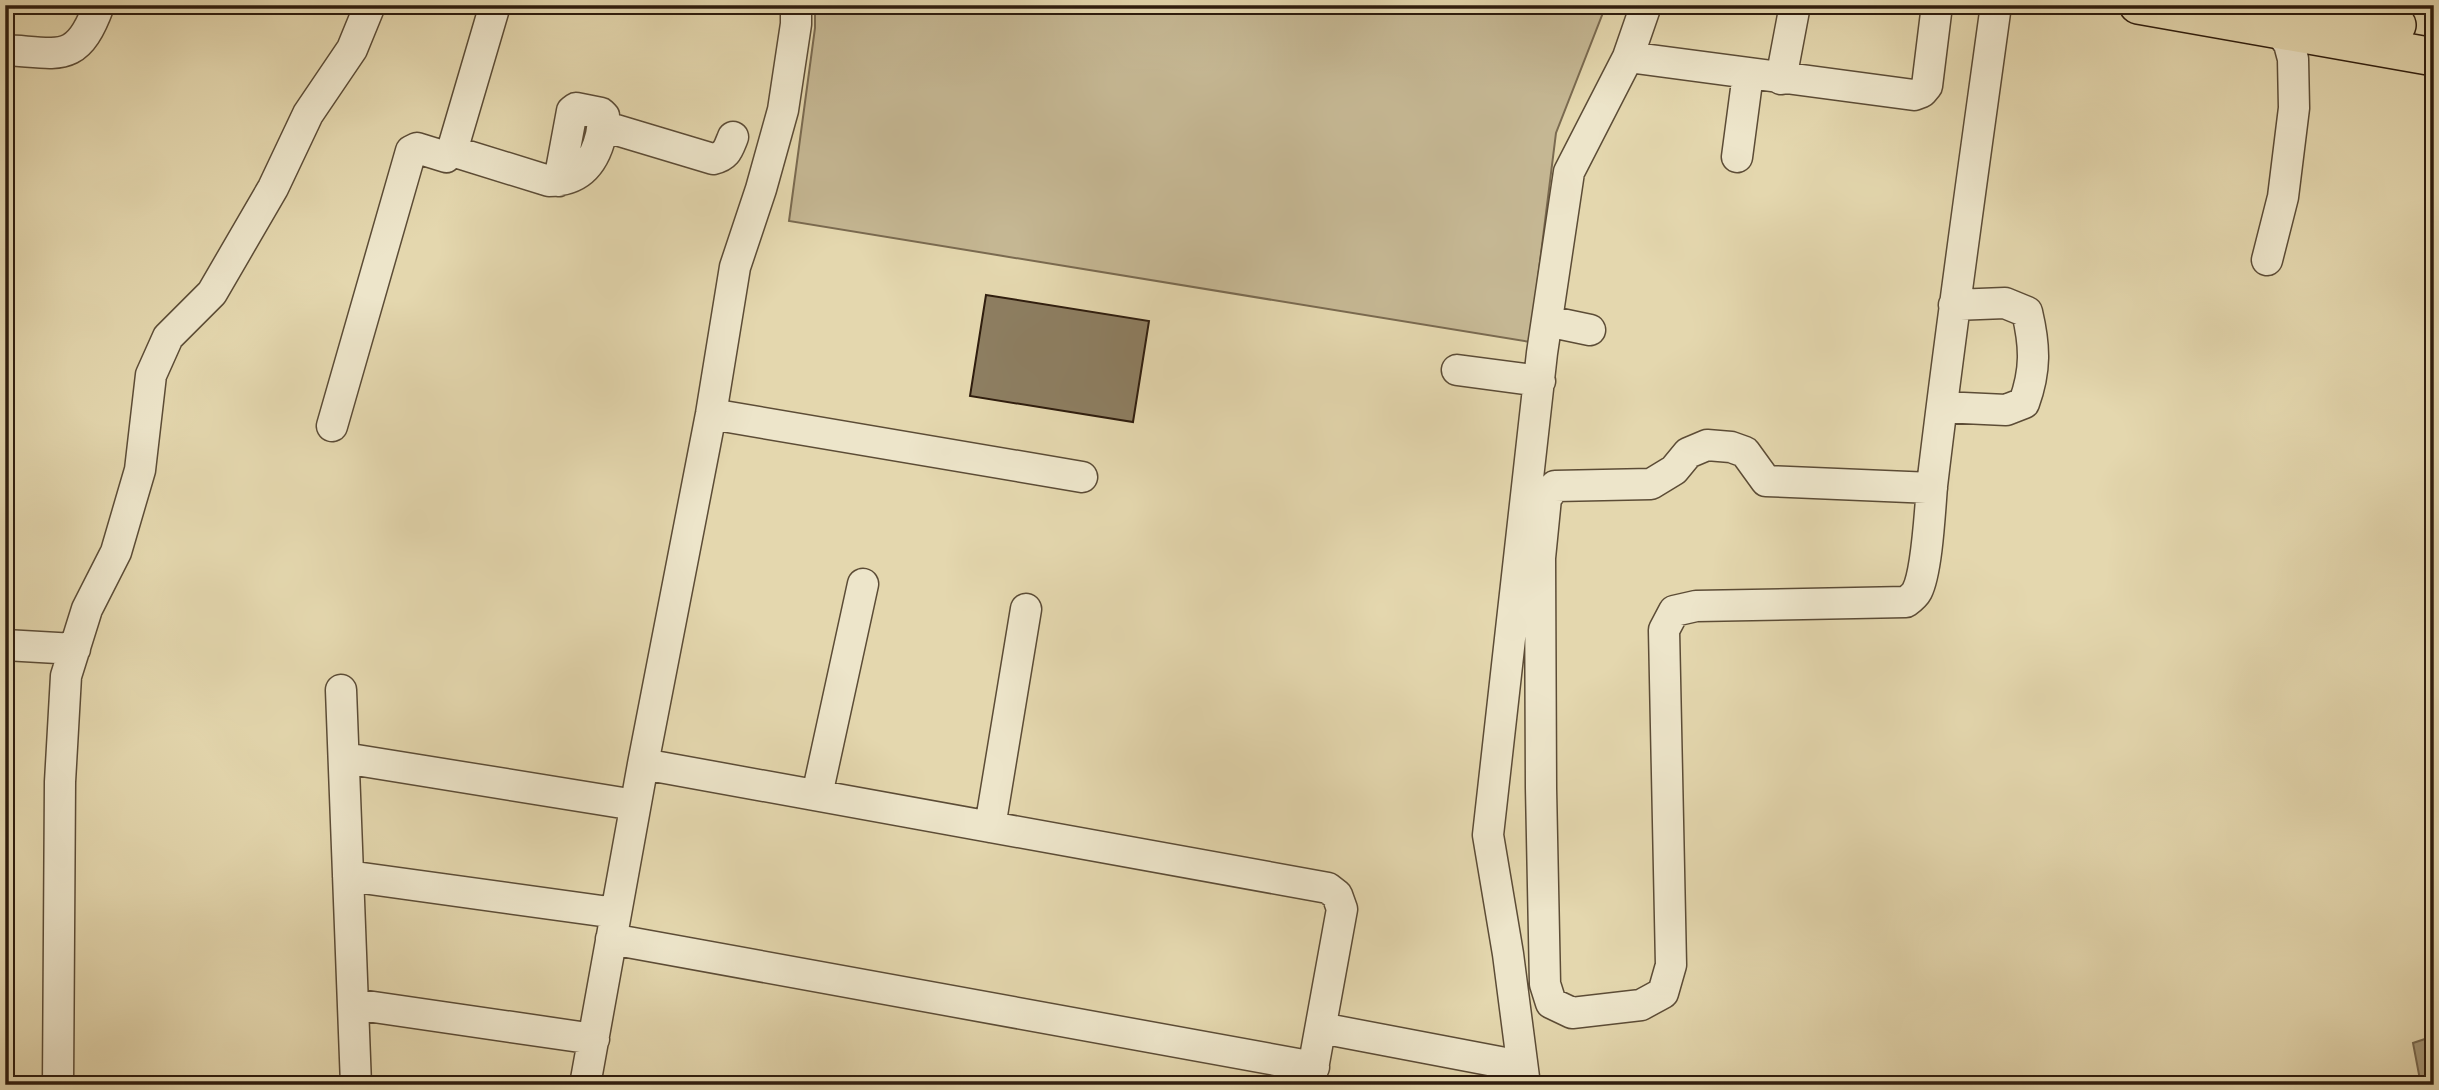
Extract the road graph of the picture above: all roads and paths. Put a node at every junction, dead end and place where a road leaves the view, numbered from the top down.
1 (99, 5) edge
2 (370, 5) edge
3 (495, 5) edge
4 (796, 5) edge
5 (1646, 5) edge
6 (1794, 5) edge
7 (1937, 5) edge
8 (1996, 5) edge
9 (2138, 5) edge
10 (2282, 13) edge
11 (2434, 31) edge
12 (8, 48) edge
13 (1628, 57) junction
14 (2434, 57) edge
15 (1748, 74) junction
16 (1781, 79) junction
17 (733, 137) dead end
18 (452, 151) junction
19 (1737, 157) dead end
20 (2267, 260) dead end
21 (1954, 305) junction
22 (1547, 321) junction
23 (1590, 330) dead end
24 (1457, 370) dead end
25 (1540, 382) junction
26 (1942, 407) junction
27 (711, 415) junction
28 (332, 426) dead end
29 (1082, 477) dead end
30 (1932, 488) junction
31 (863, 584) dead end
32 (1026, 609) dead end
33 (5, 645) edge
34 (75, 649) junction
35 (341, 690) dead end
36 (344, 758) junction
37 (643, 764) junction
38 (817, 795) junction
39 (635, 805) junction
40 (990, 827) junction
41 (348, 876) junction
42 (613, 926) junction
43 (353, 1004) junction
44 (1321, 1028) junction
45 (593, 1040) junction
46 (1517, 1074) edge
47 (1312, 1076) edge
48 (58, 1085) edge
49 (356, 1085) edge
50 (586, 1085) edge

1 - 12 street
2 - 34 street
3 - 18 street
4 - 27 street
5 - 13 street
6 - 16 street
7 - 16 street
8 - 21 street
9 - 10 main road
10 - 11 main road
10 - 14 main road
10 - 20 street
13 - 15 street
13 - 22 street
15 - 16 street
15 - 19 street
17 - 18 street
18 - 28 street
21 - 26 street
21 - 26 street
22 - 23 street
22 - 25 street
24 - 25 street
25 - 46 street
26 - 30 street
27 - 29 street
27 - 37 street
30 - 30 street
31 - 38 street
32 - 40 street
33 - 34 street
34 - 48 street
35 - 36 street
36 - 39 street
36 - 41 street
37 - 38 street
37 - 39 street
38 - 40 street
39 - 42 street
40 - 44 street
41 - 42 street
41 - 43 street
42 - 45 street
42 - 47 street
43 - 45 street
43 - 49 street
44 - 46 street
44 - 47 street
45 - 50 street

